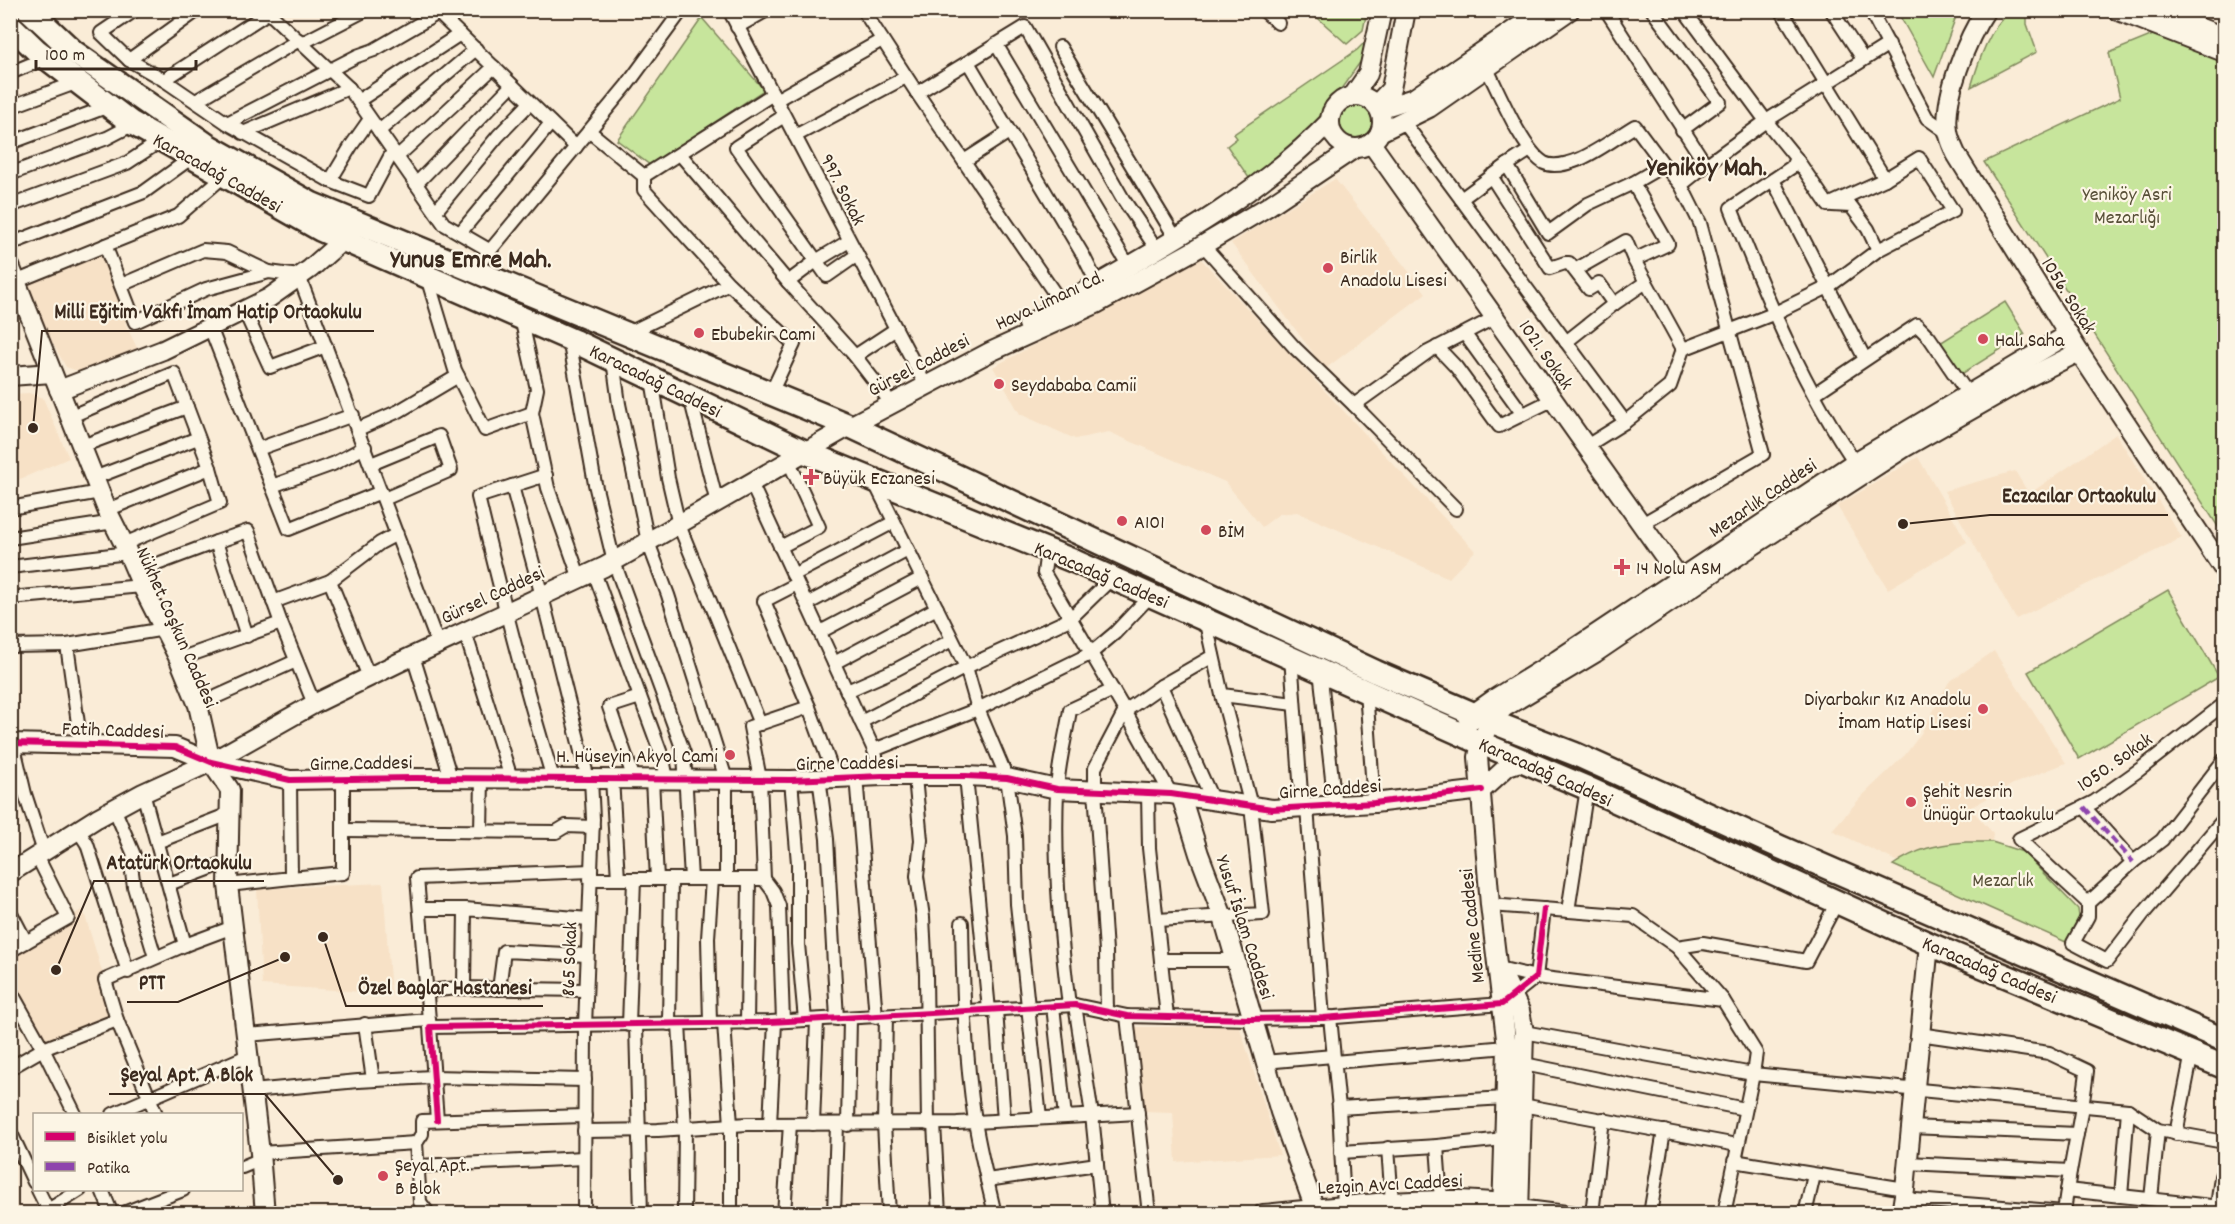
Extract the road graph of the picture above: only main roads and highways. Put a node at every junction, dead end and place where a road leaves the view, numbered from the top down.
1 (30, 10) edge
2 (14, 32) edge
3 (1477, 728) junction
4 (2224, 1040) edge
5 (2224, 1067) edge

1 - 3 highway, Karacadağ Caddesi
2 - 3 highway, Karacadağ Caddesi
3 - 4 highway, Karacadağ Caddesi
3 - 5 highway, Karacadağ Caddesi

